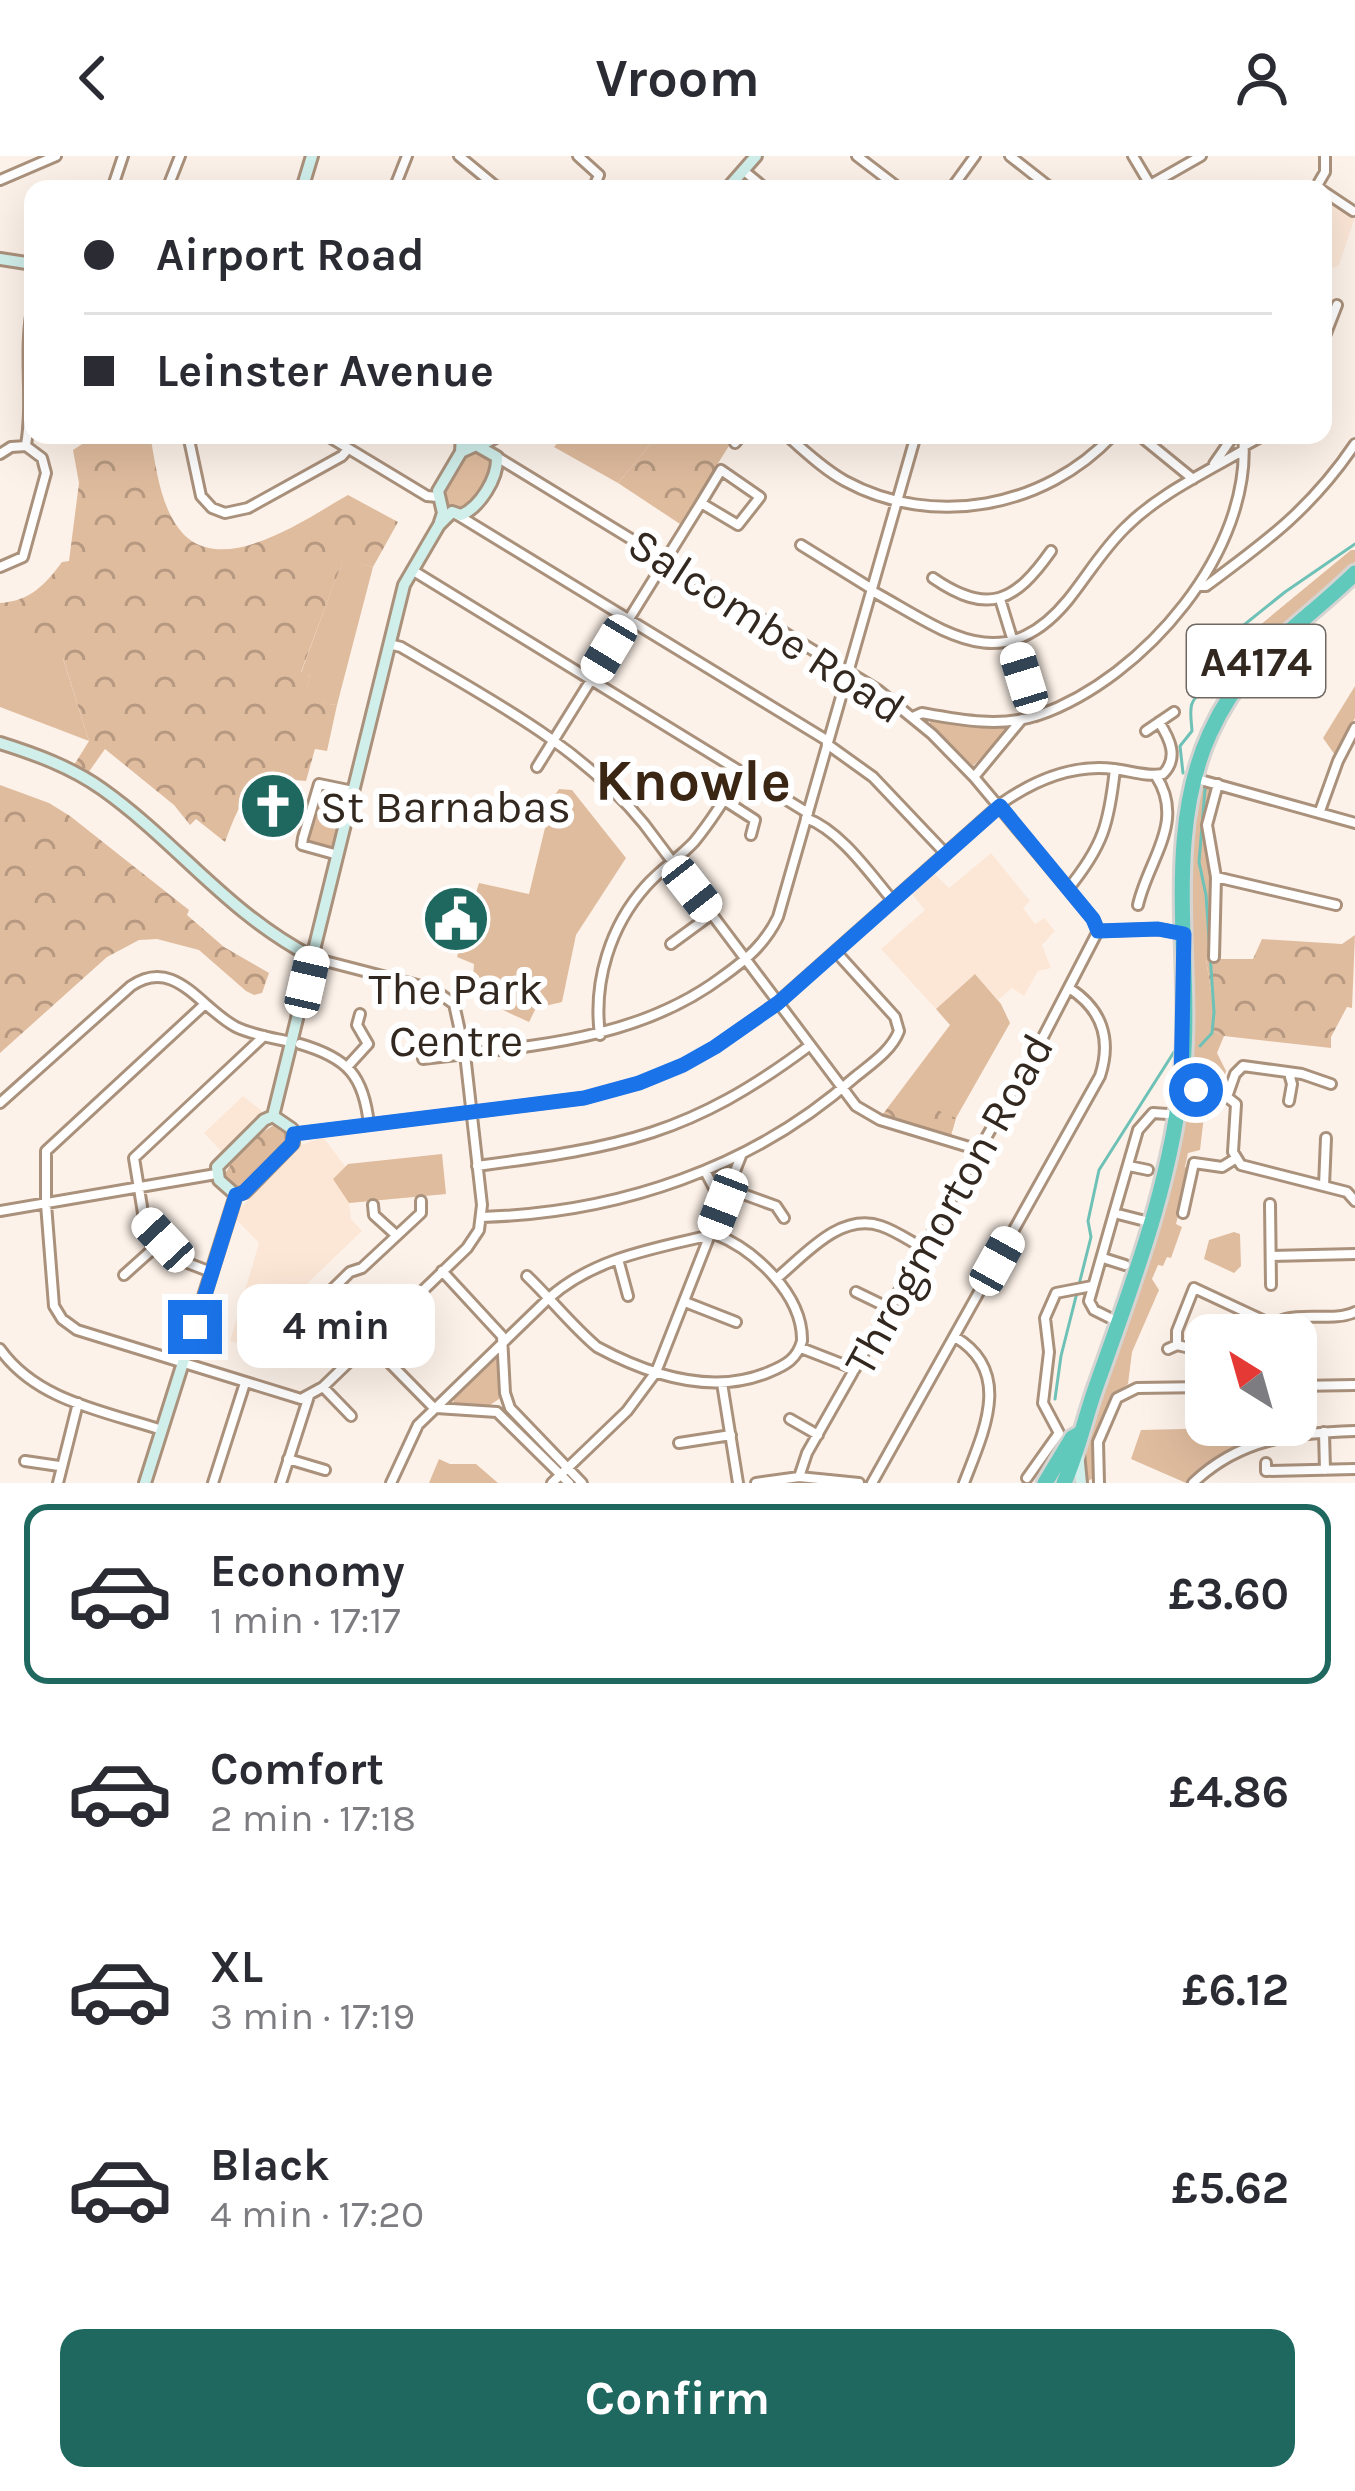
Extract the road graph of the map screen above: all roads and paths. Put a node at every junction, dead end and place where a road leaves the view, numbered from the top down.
1 (56, 156) edge
2 (459, 156) edge
3 (578, 156) edge
4 (756, 156) edge
5 (1010, 156) edge
6 (1201, 156) edge
7 (864, 158) edge
8 (744, 171) junction
9 (0, 180) edge
10 (486, 180) edge
11 (597, 180) edge
12 (736, 180) edge
13 (755, 180) edge
14 (890, 180) edge
15 (1041, 180) edge
16 (1161, 180) edge
17 (1337, 305) dead end
18 (1332, 318) edge
19 (190, 444) edge
20 (341, 444) edge
21 (461, 444) edge
22 (499, 444) edge
23 (798, 444) edge
24 (914, 444) edge
25 (1102, 444) edge
26 (1149, 444) edge
27 (1238, 444) edge
28 (1238, 444) edge
29 (1241, 444) edge
30 (1355, 444) edge
31 (477, 445) edge
32 (26, 446) joint
33 (348, 448) junction
34 (0, 454) edge
35 (496, 456) junction
36 (512, 465) junction
37 (1209, 470) junction
38 (496, 473) junction
39 (1193, 479) junction
40 (898, 501) junction
41 (701, 503) junction
42 (447, 507) junction
43 (474, 508) junction
44 (476, 526) junction
45 (801, 545) dead end
46 (1051, 551) dead end
47 (666, 558) junction
48 (0, 567) edge
49 (411, 570) junction
50 (1355, 573) edge
51 (933, 578) dead end
52 (1197, 586) junction
53 (872, 590) junction
54 (1000, 599) junction
55 (628, 619) junction
56 (1012, 639) junction
57 (389, 644) junction
58 (849, 670) junction
59 (590, 680) junction
60 (1174, 712) dead end
61 (1036, 716) junction
62 (914, 717) junction
63 (1022, 719) junction
64 (1160, 722) junction
65 (1355, 728) edge
66 (1146, 731) dead end
67 (553, 741) junction
68 (827, 742) junction
69 (0, 743) edge
70 (537, 767) dead end
71 (1115, 769) junction
72 (741, 772) junction
73 (1156, 776) junction
74 (974, 777) junction
75 (1195, 778) junction
76 (1218, 784) junction
77 (353, 791) junction
78 (724, 800) junction
79 (1000, 806) junction
80 (1320, 811) junction
81 (807, 816) junction
82 (1355, 823) edge
83 (751, 835) dead end
84 (946, 854) junction
85 (338, 855) junction
86 (673, 862) junction
87 (1152, 872) junction
88 (1162, 877) dead end
89 (1216, 877) junction
90 (1068, 889) junction
91 (893, 901) junction
92 (1138, 904) dead end
93 (1336, 904) dead end
94 (1183, 908) junction
95 (712, 914) junction
96 (1158, 929) junction
97 (1098, 931) junction
98 (1184, 934) junction
99 (671, 944) dead end
100 (836, 952) junction
101 (1214, 957) dead end
102 (317, 958) junction
103 (746, 960) junction
104 (1069, 988) junction
105 (778, 1003) junction
106 (205, 1004) junction
107 (360, 1014) dead end
108 (600, 1034) junction
109 (264, 1036) junction
110 (296, 1043) junction
111 (809, 1046) junction
112 (465, 1054) junction
113 (423, 1059) dead end
114 (346, 1067) junction
115 (1289, 1075) junction
116 (1331, 1084) dead end
117 (1181, 1087) junction
118 (842, 1089) junction
119 (1227, 1097) junction
120 (1289, 1101) dead end
121 (0, 1103) edge
122 (472, 1112) junction
123 (1167, 1114) dead end
124 (273, 1116) junction
125 (369, 1125) junction
126 (294, 1134) junction
127 (1326, 1138) dead end
128 (979, 1150) junction
129 (741, 1155) junction
130 (1235, 1160) junction
131 (477, 1166) junction
132 (1129, 1166) junction
133 (1148, 1170) dead end
134 (705, 1171) junction
135 (216, 1174) junction
136 (1324, 1186) junction
137 (137, 1188) junction
138 (729, 1189) junction
139 (236, 1195) junction
140 (422, 1202) dead end
141 (1355, 1202) edge
142 (46, 1204) junction
143 (373, 1204) dead end
144 (723, 1204) junction
145 (1270, 1204) dead end
146 (0, 1211) edge
147 (1114, 1213) junction
148 (1184, 1213) dead end
149 (482, 1217) junction
150 (784, 1218) dead end
151 (1154, 1223) junction
152 (397, 1235) junction
153 (711, 1236) junction
154 (163, 1240) junction
155 (923, 1248) junction
156 (1355, 1254) edge
157 (1271, 1256) junction
158 (1103, 1258) junction
159 (618, 1259) junction
160 (1125, 1265) dead end
161 (442, 1271) junction
162 (213, 1273) junction
163 (124, 1275) dead end
164 (527, 1276) dead end
165 (776, 1279) junction
166 (1271, 1285) dead end
167 (1092, 1286) junction
168 (856, 1292) dead end
169 (628, 1296) dead end
170 (325, 1297) junction
171 (549, 1298) junction
172 (685, 1302) junction
173 (889, 1308) junction
174 (1355, 1312) edge
175 (1249, 1314) edge
176 (1317, 1317) edge
177 (736, 1322) dead end
178 (1120, 1323) junction
179 (955, 1337) junction
180 (300, 1338) dead end
181 (503, 1341) junction
182 (368, 1342) junction
183 (801, 1348) junction
184 (1185, 1348) edge
185 (0, 1349) edge
186 (183, 1364) junction
187 (13, 1366) junction
188 (856, 1369) junction
189 (656, 1372) junction
190 (0, 1377) edge
191 (244, 1383) junction
192 (722, 1383) junction
193 (1317, 1385) edge
194 (1355, 1385) edge
195 (323, 1387) junction
196 (1185, 1387) edge
197 (308, 1396) junction
198 (78, 1403) junction
199 (434, 1408) junction
200 (351, 1416) dead end
201 (790, 1419) dead end
202 (162, 1430) junction
203 (1355, 1431) edge
204 (1324, 1432) junction
205 (731, 1435) junction
206 (818, 1436) junction
207 (1078, 1442) junction
208 (679, 1443) dead end
209 (288, 1459) junction
210 (25, 1461) dead end
211 (1265, 1463) dead end
212 (59, 1466) junction
213 (1355, 1469) edge
214 (325, 1470) dead end
215 (1325, 1470) junction
216 (566, 1475) edge
217 (799, 1477) junction
218 (1027, 1478) dead end
219 (1063, 1479) edge
220 (58, 1483) edge
221 (145, 1483) edge
222 (213, 1483) edge
223 (281, 1483) edge
224 (391, 1483) edge
225 (552, 1483) edge
226 (582, 1483) edge
227 (738, 1483) edge
228 (756, 1483) edge
229 (859, 1483) edge
230 (872, 1483) edge
231 (964, 1483) edge
232 (1099, 1483) edge
233 (1193, 1483) edge

1 - 9 street
2 - 10 street
3 - 11 street
4 - 8 street
5 - 15 street
6 - 16 street
7 - 14 street
8 - 12 street
8 - 13 street
17 - 18 street
19 - 33 street
20 - 33 street
21 - 42 street
22 - 35 street
23 - 40 street
24 - 40 street
25 - 40 street
26 - 39 street
27 - 37 street
28 - 37 street
29 - 52 street
30 - 52 street
31 - 35 street
32 - 34 street
32 - 48 street
33 - 42 street
35 - 36 street, Salcombe Road
35 - 38 street
36 - 38 street
36 - 47 street, Salcombe Road
37 - 39 street
38 - 43 street
39 - 56 street
40 - 53 street
41 - 41 street
41 - 47 street
42 - 43 street
42 - 44 street
42 - 49 street
43 - 44 street
44 - 55 street
45 - 53 street
46 - 54 street
47 - 55 street
47 - 58 street, Salcombe Road
49 - 57 street
49 - 59 street
50 - 75 highway, A4174
51 - 54 street
52 - 61 street
53 - 56 street
53 - 58 street
54 - 56 street
55 - 59 street
55 - 68 street
56 - 61 street
57 - 67 street
57 - 77 street
58 - 62 street, Salcombe Road
58 - 68 street
59 - 67 street
59 - 72 street
60 - 64 street
61 - 63 street
62 - 63 street
62 - 74 street, Salcombe Road
63 - 74 street
64 - 66 street
64 - 73 street
65 - 80 street
67 - 70 street
67 - 86 street
68 - 81 street
68 - 84 street
69 - 102 street
71 - 73 street
71 - 79 street
71 - 90 street
72 - 78 street
72 - 81 street
73 - 87 street
74 - 79 street, Salcombe Road
75 - 76 street
75 - 94 highway, A4174
76 - 80 street
76 - 89 street
77 - 85 street
77 - 85 street
78 - 83 street
78 - 86 street
79 - 84 street
79 - 90 street, Salcombe Road
80 - 82 street
81 - 91 street
81 - 103 street
84 - 91 street
85 - 102 street
86 - 95 street
86 - 108 street
87 - 88 street
87 - 92 street
89 - 93 street
89 - 101 street
90 - 97 street, Salcombe Road
91 - 100 street
94 - 96 street
94 - 98 highway, A4174
95 - 99 street
95 - 103 street
96 - 97 street
96 - 98 street
97 - 104 street, Throgmorton Road
98 - 117 highway, A4174
100 - 105 street
100 - 118 street
102 - 110 street
102 - 112 street
103 - 105 street
103 - 108 street
104 - 128 street, Throgmorton Road
104 - 179 street
105 - 111 street
105 - 122 street
106 - 109 street
106 - 121 street
106 - 142 street
107 - 114 street
108 - 112 street
109 - 110 street
109 - 137 street
110 - 114 street
110 - 124 street
111 - 118 street
111 - 131 street
112 - 113 street
112 - 122 street
114 - 125 street
115 - 116 street
115 - 119 street
115 - 120 street
117 - 119 street
117 - 151 highway, A4174
118 - 128 street
118 - 129 street
119 - 130 street
122 - 125 street
122 - 131 street
123 - 132 street
124 - 126 street
124 - 135 street
125 - 126 street
126 - 139 street
127 - 136 street
128 - 155 street, Throgmorton Road
129 - 134 street
129 - 138 street
130 - 136 street
130 - 148 street
131 - 149 street
132 - 133 street
132 - 147 street
134 - 144 street
134 - 149 street
135 - 137 street
135 - 139 street
136 - 141 street
137 - 142 street
137 - 154 street
138 - 144 street
138 - 150 street
139 - 162 street
140 - 152 street
142 - 146 street
142 - 186 street
143 - 152 street
144 - 153 street
145 - 157 street
147 - 151 street
147 - 158 street
149 - 161 street
151 - 178 highway, A4174
152 - 170 street
153 - 159 street
153 - 165 street
153 - 172 street
154 - 162 street
154 - 163 street
155 - 165 street
155 - 173 street, Throgmorton Road
156 - 157 street
157 - 166 street
158 - 160 street
158 - 167 street
159 - 169 street
159 - 171 street
161 - 181 street
161 - 182 street
162 - 186 street
164 - 171 street
165 - 183 street
167 - 178 street
167 - 218 street
168 - 173 street
170 - 180 street
170 - 182 street
171 - 181 street
171 - 189 street
172 - 177 street
172 - 189 street
173 - 188 street, Throgmorton Road
174 - 176 street
175 - 184 street
178 - 207 highway, A4174
179 - 230 street
179 - 231 street
181 - 199 street
181 - 216 street
182 - 195 street
182 - 199 street
183 - 188 street
183 - 192 street
185 - 187 street
186 - 191 street
186 - 202 street
187 - 190 street
187 - 198 street
188 - 206 street, Throgmorton Road
189 - 192 street
189 - 216 street
191 - 197 street
191 - 222 street
192 - 205 street
193 - 194 street
195 - 197 street
195 - 200 street
196 - 232 street
197 - 209 street
198 - 202 street
198 - 212 street
199 - 216 street
199 - 224 street
201 - 206 street
202 - 221 street
203 - 204 street
204 - 215 street
204 - 233 street
205 - 208 street
205 - 227 street
206 - 217 street, Throgmorton Road
207 - 219 highway, A4174
207 - 219 street
209 - 214 street
209 - 223 street
210 - 212 street
211 - 215 street
212 - 220 street
213 - 215 street
216 - 225 street
216 - 226 street
217 - 228 street
217 - 229 street

